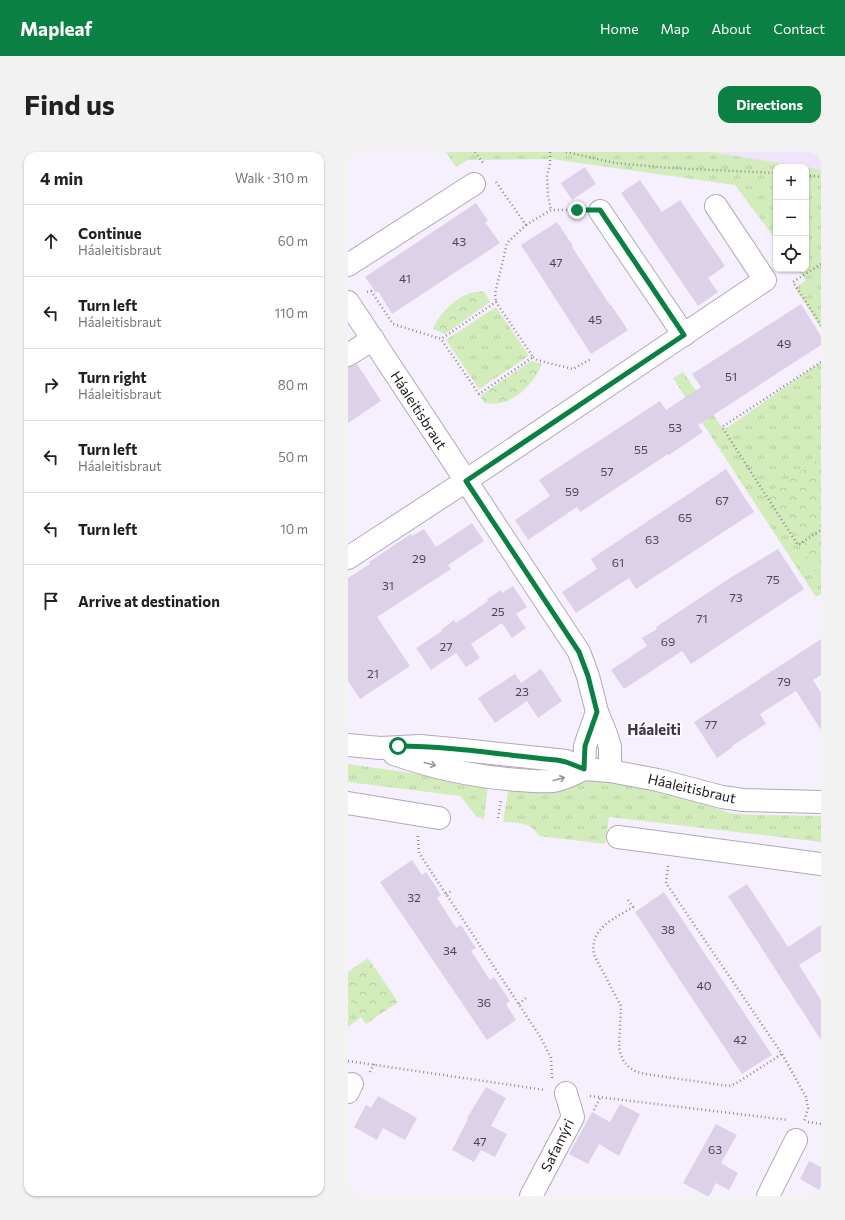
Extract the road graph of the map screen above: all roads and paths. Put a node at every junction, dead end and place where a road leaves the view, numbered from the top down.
1 (475, 152) edge
2 (550, 152) edge
3 (566, 152) edge
4 (773, 173) edge
5 (809, 176) edge
6 (484, 177) junction
7 (821, 177) edge
8 (716, 206) dead end
9 (551, 210) junction
10 (600, 210) joint
11 (526, 225) junction
12 (821, 264) edge
13 (348, 265) edge
14 (356, 298) edge
15 (496, 302) junction
16 (821, 325) edge
17 (684, 335) junction
18 (373, 339) junction
19 (442, 339) junction
20 (348, 355) edge
21 (533, 357) junction
22 (591, 359) dead end
23 (821, 362) edge
24 (466, 481) junction
25 (821, 530) edge
26 (348, 558) edge
27 (597, 712) junction
28 (348, 745) edge
29 (584, 769) junction
30 (610, 771) junction
31 (821, 802) edge
32 (348, 803) edge
33 (439, 818) dead end
34 (418, 834) dead end
35 (618, 838) dead end
36 (668, 864) dead end
37 (821, 864) edge
38 (453, 890) dead end
39 (446, 894) junction
40 (628, 900) dead end
41 (526, 998) dead end
42 (519, 1004) junction
43 (782, 1054) junction
44 (559, 1088) joint
45 (796, 1140) joint
46 (531, 1196) edge
47 (768, 1196) edge

1 - 6 path
2 - 9 path
3 - 4 path
5 - 7 path
6 - 11 path
6 - 13 street
8 - 17 street
9 - 10 path
9 - 11 path
10 - 17 street
11 - 15 path
12 - 16 path
14 - 18 street, Háaleitisbraut
14 - 19 path
15 - 19 path
15 - 21 path
17 - 24 street
18 - 20 street
18 - 24 street, Háaleitisbraut
19 - 21 path
21 - 22 path
23 - 25 path
24 - 26 street
24 - 27 street, Háaleitisbraut
27 - 29 street
27 - 30 street, Háaleitisbraut
28 - 29 street, Háaleitisbraut
29 - 30 street, Háaleitisbraut
30 - 31 street, Háaleitisbraut
32 - 33 street
34 - 39 path
35 - 37 street
36 - 43 path
38 - 39 path
39 - 42 path
40 - 43 path
41 - 42 path
42 - 44 path
43 - 45 path
44 - 46 street, Safamýri
45 - 47 street

